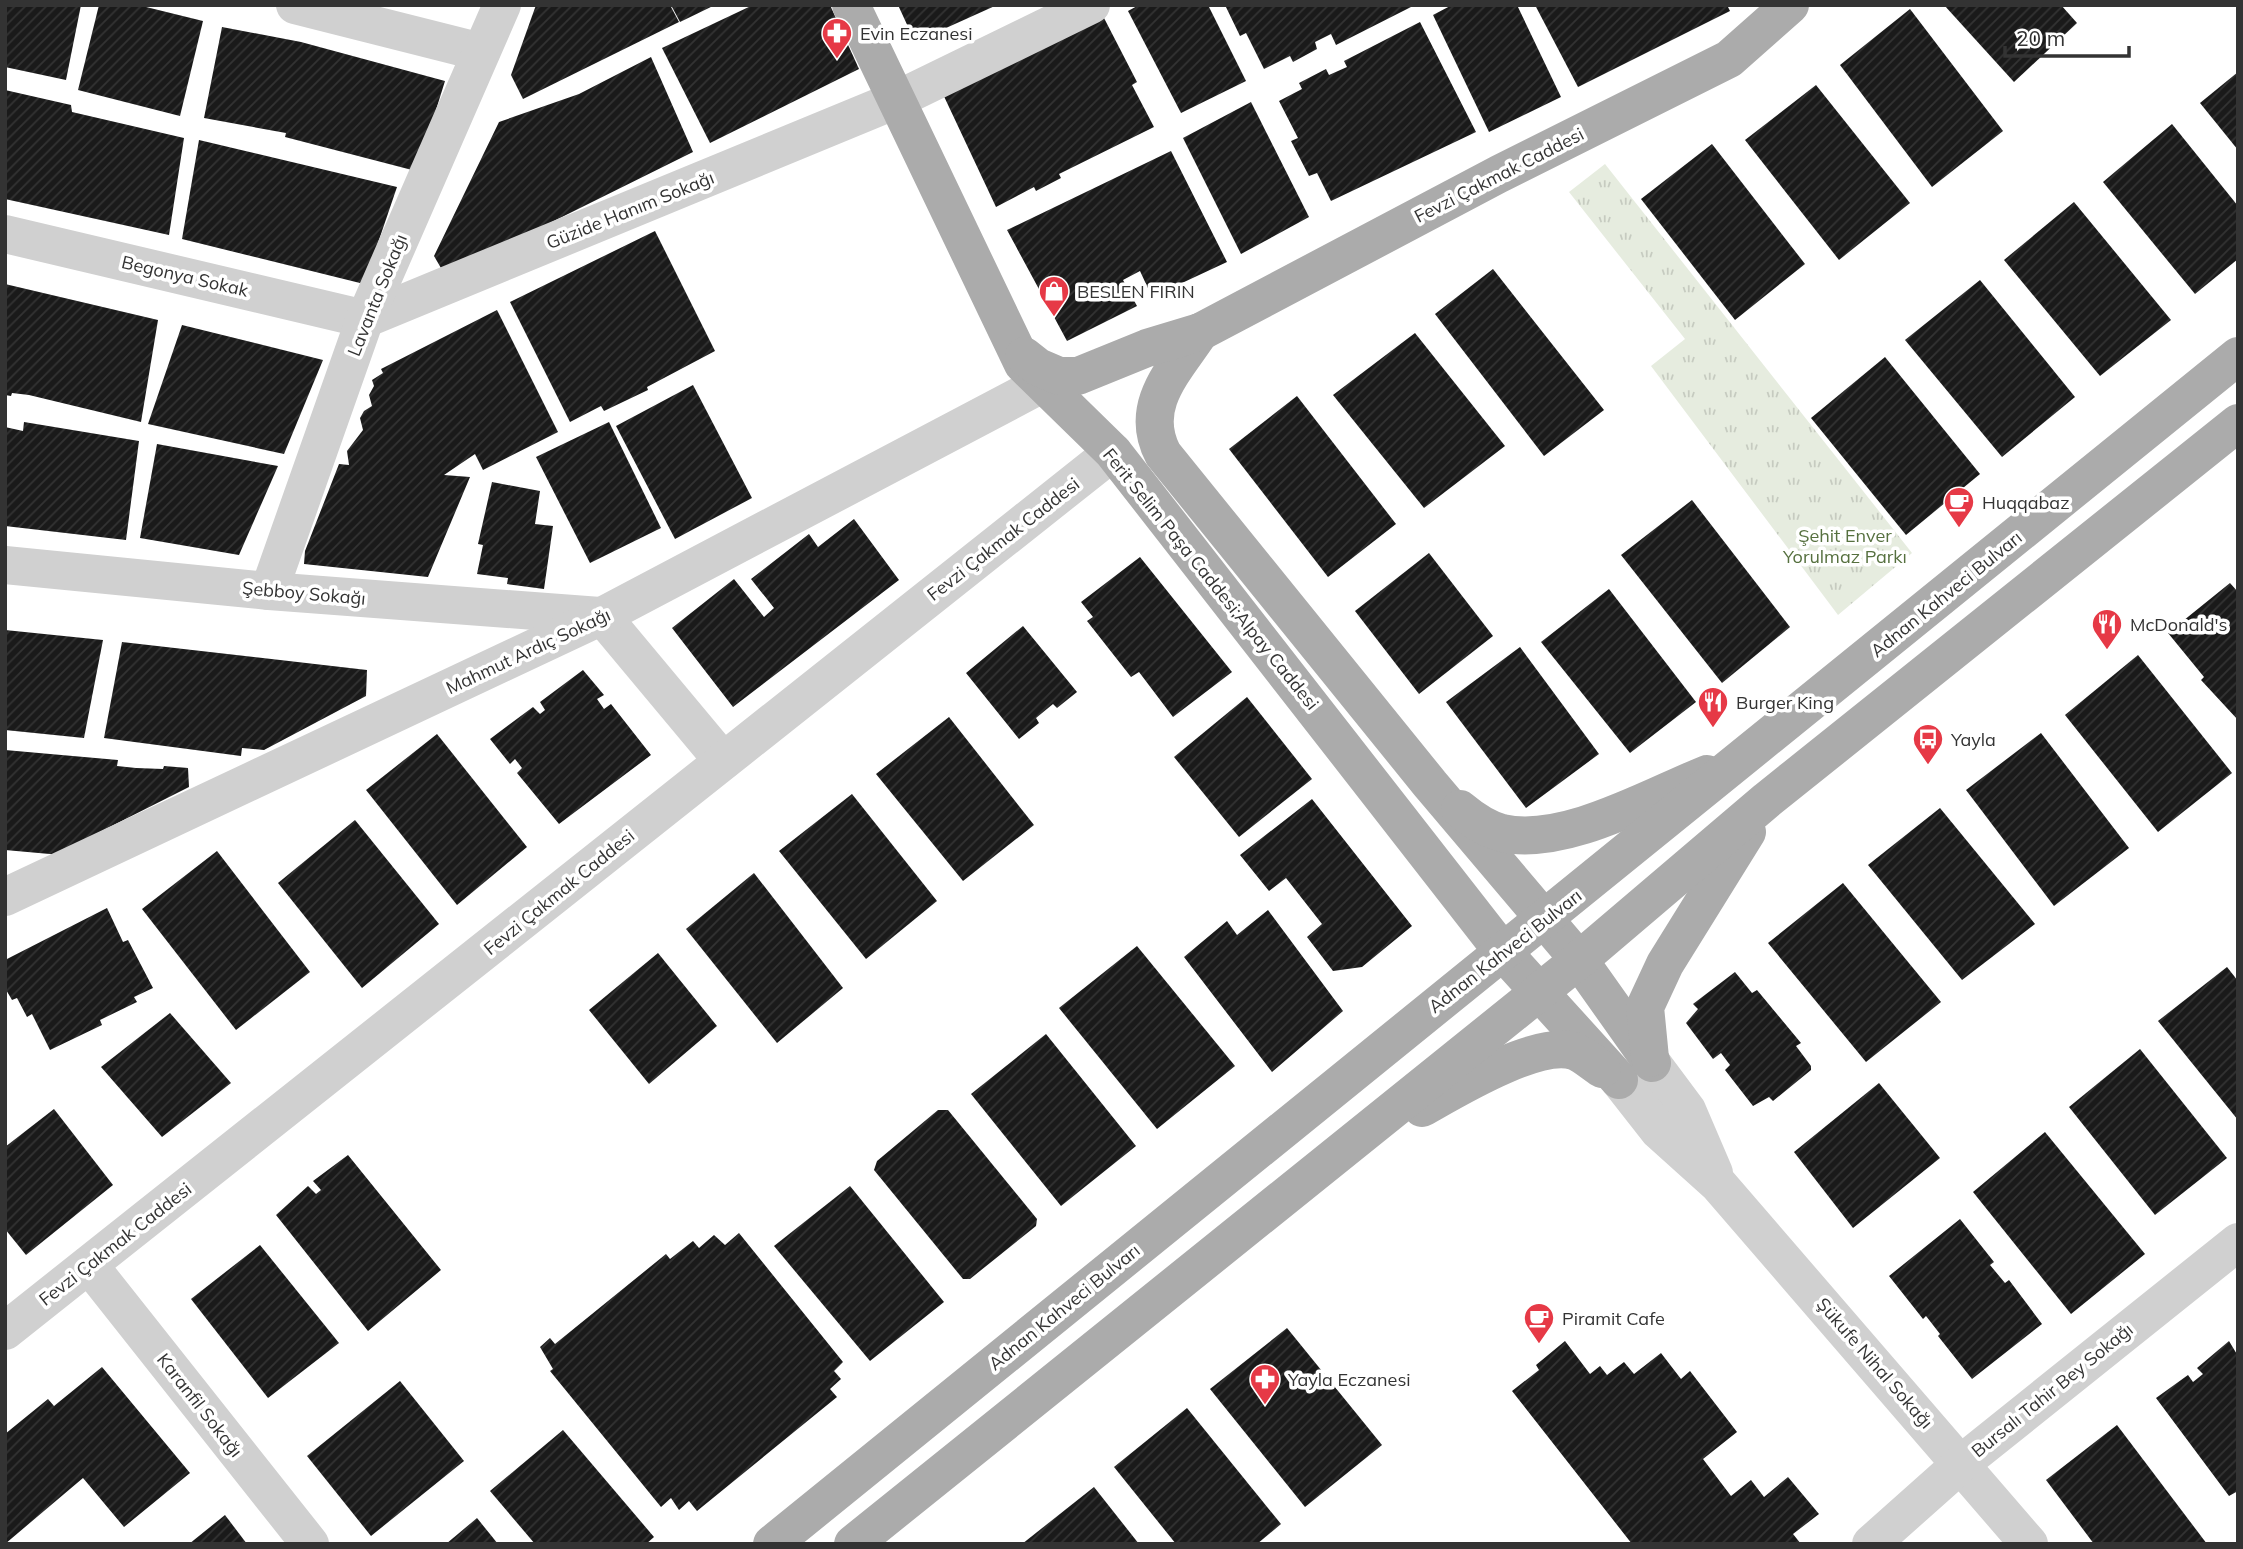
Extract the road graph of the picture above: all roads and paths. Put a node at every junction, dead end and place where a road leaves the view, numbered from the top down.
1 (295, 5) edge
2 (502, 5) edge
3 (851, 5) edge
4 (1091, 5) edge
5 (1790, 5) edge
6 (481, 52) junction
7 (896, 100) junction
8 (5, 234) edge
9 (365, 319) junction
10 (1200, 332) junction
11 (1016, 349) junction
12 (2238, 356) edge
13 (1042, 384) junction
14 (2238, 423) edge
15 (1113, 452) junction
16 (5, 565) edge
17 (269, 590) junction
18 (602, 616) junction
19 (1745, 758) junction
20 (723, 761) junction
21 (1430, 783) junction
22 (1767, 800) junction
23 (5, 897) edge
24 (1543, 920) junction
25 (1503, 952) junction
26 (1579, 960) junction
27 (1536, 992) junction
28 (1635, 1072) junction
29 (1316, 1168) junction
30 (2238, 1242) edge
31 (89, 1265) junction
32 (5, 1331) edge
33 (1962, 1463) junction
34 (310, 1544) edge
35 (772, 1544) edge
36 (853, 1544) edge
37 (1871, 1544) edge
38 (2029, 1544) edge

1 - 6 street
2 - 6 street, Lavanta Sokağı
3 - 7 main road, Ferit Selim Paşa Caddesi;Alpay Caddesi
4 - 7 street, Güzide Hanım Sokağı
5 - 10 main road, Fevzi Çakmak Caddesi
6 - 9 street, Lavanta Sokağı
7 - 9 street, Güzide Hanım Sokağı
7 - 11 main road, Ferit Selim Paşa Caddesi;Alpay Caddesi
8 - 9 street, Begonya Sokak
9 - 17 street, Lavanta Sokağı
10 - 11 main road, Fevzi Çakmak Caddesi
10 - 21 main road
11 - 13 main road, Ferit Selim Paşa Caddesi;Alpay Caddesi
12 - 19 main road, Adnan Kahveci Bulvarı
13 - 15 main road, Ferit Selim Paşa Caddesi;Alpay Caddesi
13 - 18 street, Mahmut Ardıç Sokağı
14 - 22 main road
15 - 20 street, Fevzi Çakmak Caddesi
15 - 25 main road, Ferit Selim Paşa Caddesi;Alpay Caddesi
16 - 17 street, Şebboy Sokağı
17 - 18 street, Şebboy Sokağı
18 - 20 street
18 - 23 street, Mahmut Ardıç Sokağı
19 - 21 main road
19 - 24 main road, Adnan Kahveci Bulvarı
20 - 31 street, Fevzi Çakmak Caddesi
21 - 24 main road
22 - 26 main road
22 - 28 main road
24 - 25 main road, Adnan Kahveci Bulvarı
24 - 26 main road
25 - 27 main road, Ferit Selim Paşa Caddesi;Alpay Caddesi
25 - 35 main road, Adnan Kahveci Bulvarı
26 - 27 main road
26 - 28 main road
27 - 28 main road, Ferit Selim Paşa Caddesi;Alpay Caddesi
27 - 29 main road
28 - 29 main road
28 - 33 street, Şükufe Nihal Sokağı
29 - 36 main road
30 - 33 street, Bursalı Tahir Bey Sokağı
31 - 32 street, Fevzi Çakmak Caddesi
31 - 34 street, Karanfil Sokağı
33 - 37 street, Bursalı Tahir Bey Sokağı
33 - 38 street, Şükufe Nihal Sokağı

